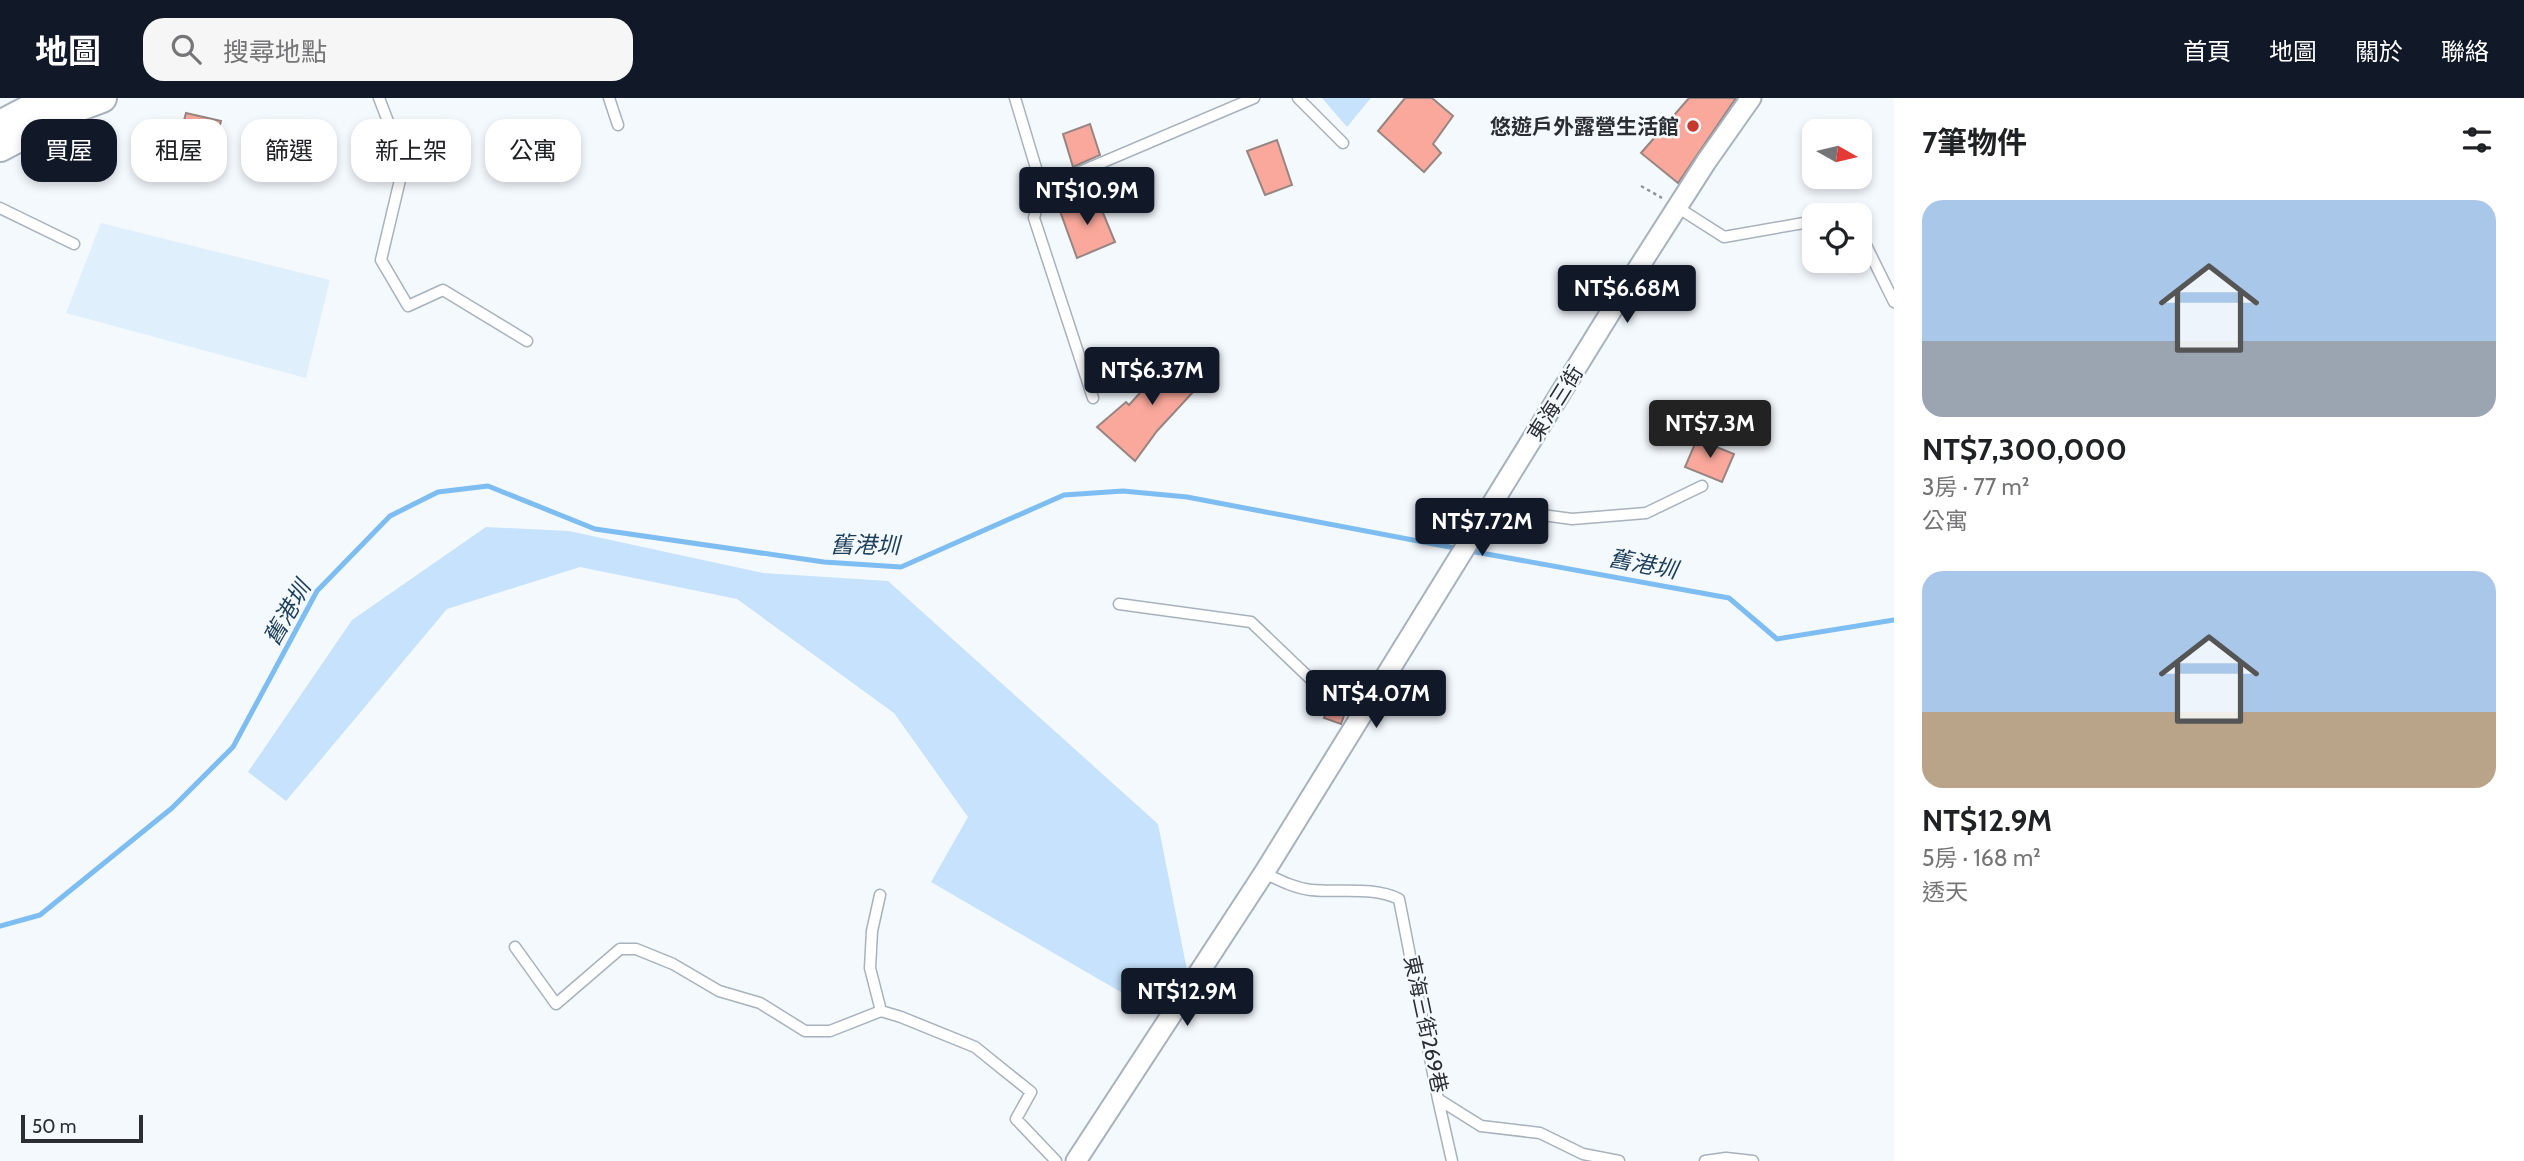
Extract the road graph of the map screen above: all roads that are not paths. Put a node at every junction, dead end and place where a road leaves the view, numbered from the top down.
1 (52, 98) edge
2 (102, 98) edge
3 (379, 98) edge
4 (609, 98) edge
5 (1016, 98) edge
6 (1254, 98) edge
7 (1298, 98) edge
8 (1751, 98) edge
9 (0, 125) edge
10 (618, 125) dead end
11 (1343, 143) dead end
12 (0, 147) edge
13 (1042, 188) junction
14 (1677, 207) junction
15 (0, 208) edge
16 (1802, 223) edge
17 (74, 244) dead end
18 (1872, 257) edge
19 (1894, 302) edge
20 (527, 341) dead end
21 (1093, 398) dead end
22 (1702, 486) dead end
23 (1490, 508) junction
24 (1119, 604) dead end
25 (1368, 704) junction
26 (1264, 873) junction
27 (880, 895) dead end
28 (515, 947) dead end
29 (881, 1011) junction
30 (1438, 1099) junction
31 (1056, 1161) edge
32 (1076, 1161) edge
33 (1452, 1161) edge
34 (1619, 1161) edge
35 (1705, 1161) edge
36 (1753, 1161) edge

1 - 9 main road
2 - 12 main road
3 - 20 lane
4 - 10 lane
5 - 13 lane
6 - 13 lane
7 - 11 lane
8 - 14 street, 東海三街
13 - 21 lane
14 - 16 lane
14 - 23 street, 東海三街
15 - 17 lane
18 - 19 lane
22 - 23 lane
23 - 25 street, 東海三街
24 - 25 lane
25 - 26 street
26 - 30 lane, 東海三街269巷
26 - 32 street
27 - 29 lane
28 - 29 lane
29 - 31 lane
30 - 33 lane
30 - 34 lane, 東海三街269巷
35 - 36 lane

